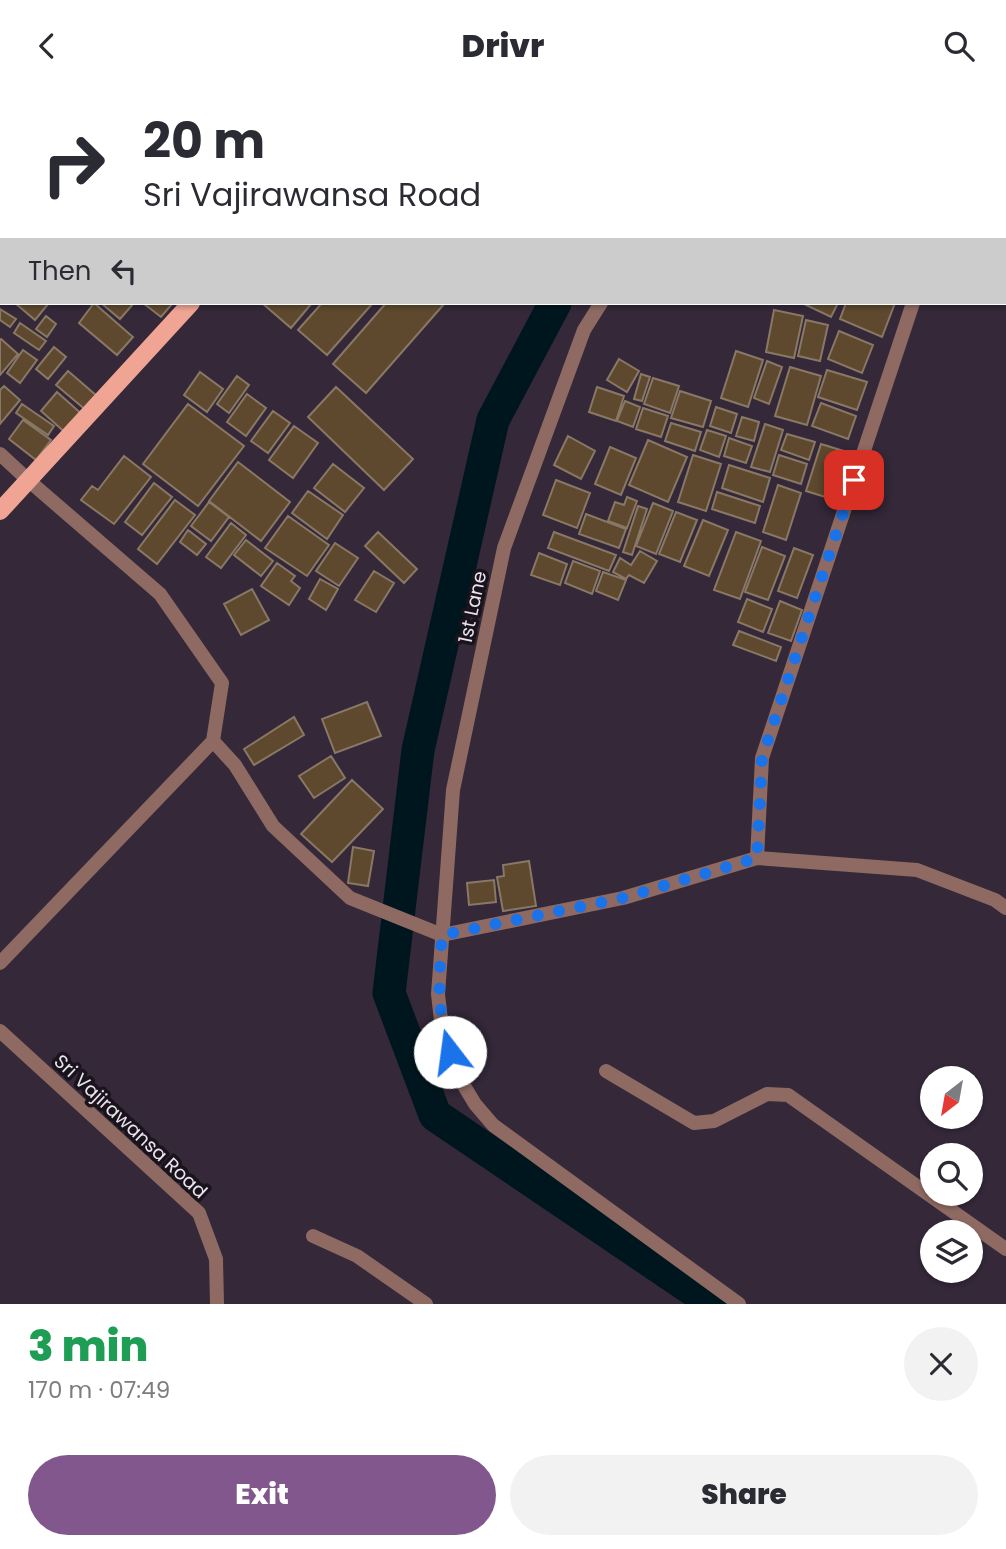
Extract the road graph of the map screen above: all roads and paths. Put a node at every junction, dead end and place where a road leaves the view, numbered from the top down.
1 (189, 305) edge
2 (600, 305) edge
3 (912, 305) edge
4 (0, 454) edge
5 (28, 480) junction
6 (0, 511) edge
7 (213, 741) junction
8 (757, 858) junction
9 (1006, 908) edge
10 (442, 935) junction
11 (0, 963) edge
12 (0, 1031) edge
13 (606, 1071) dead end
14 (313, 1236) dead end
15 (1006, 1249) edge
16 (217, 1304) edge
17 (426, 1304) edge
18 (739, 1304) edge

1 - 5 main road
2 - 10 street, 1st Lane
3 - 8 street
4 - 5 street
5 - 6 main road
5 - 7 street
7 - 10 street
7 - 11 street
8 - 9 street
8 - 10 street
10 - 18 street, 1st Lane
12 - 16 street, Sri Vajirawansa Road
13 - 15 street
14 - 17 street

